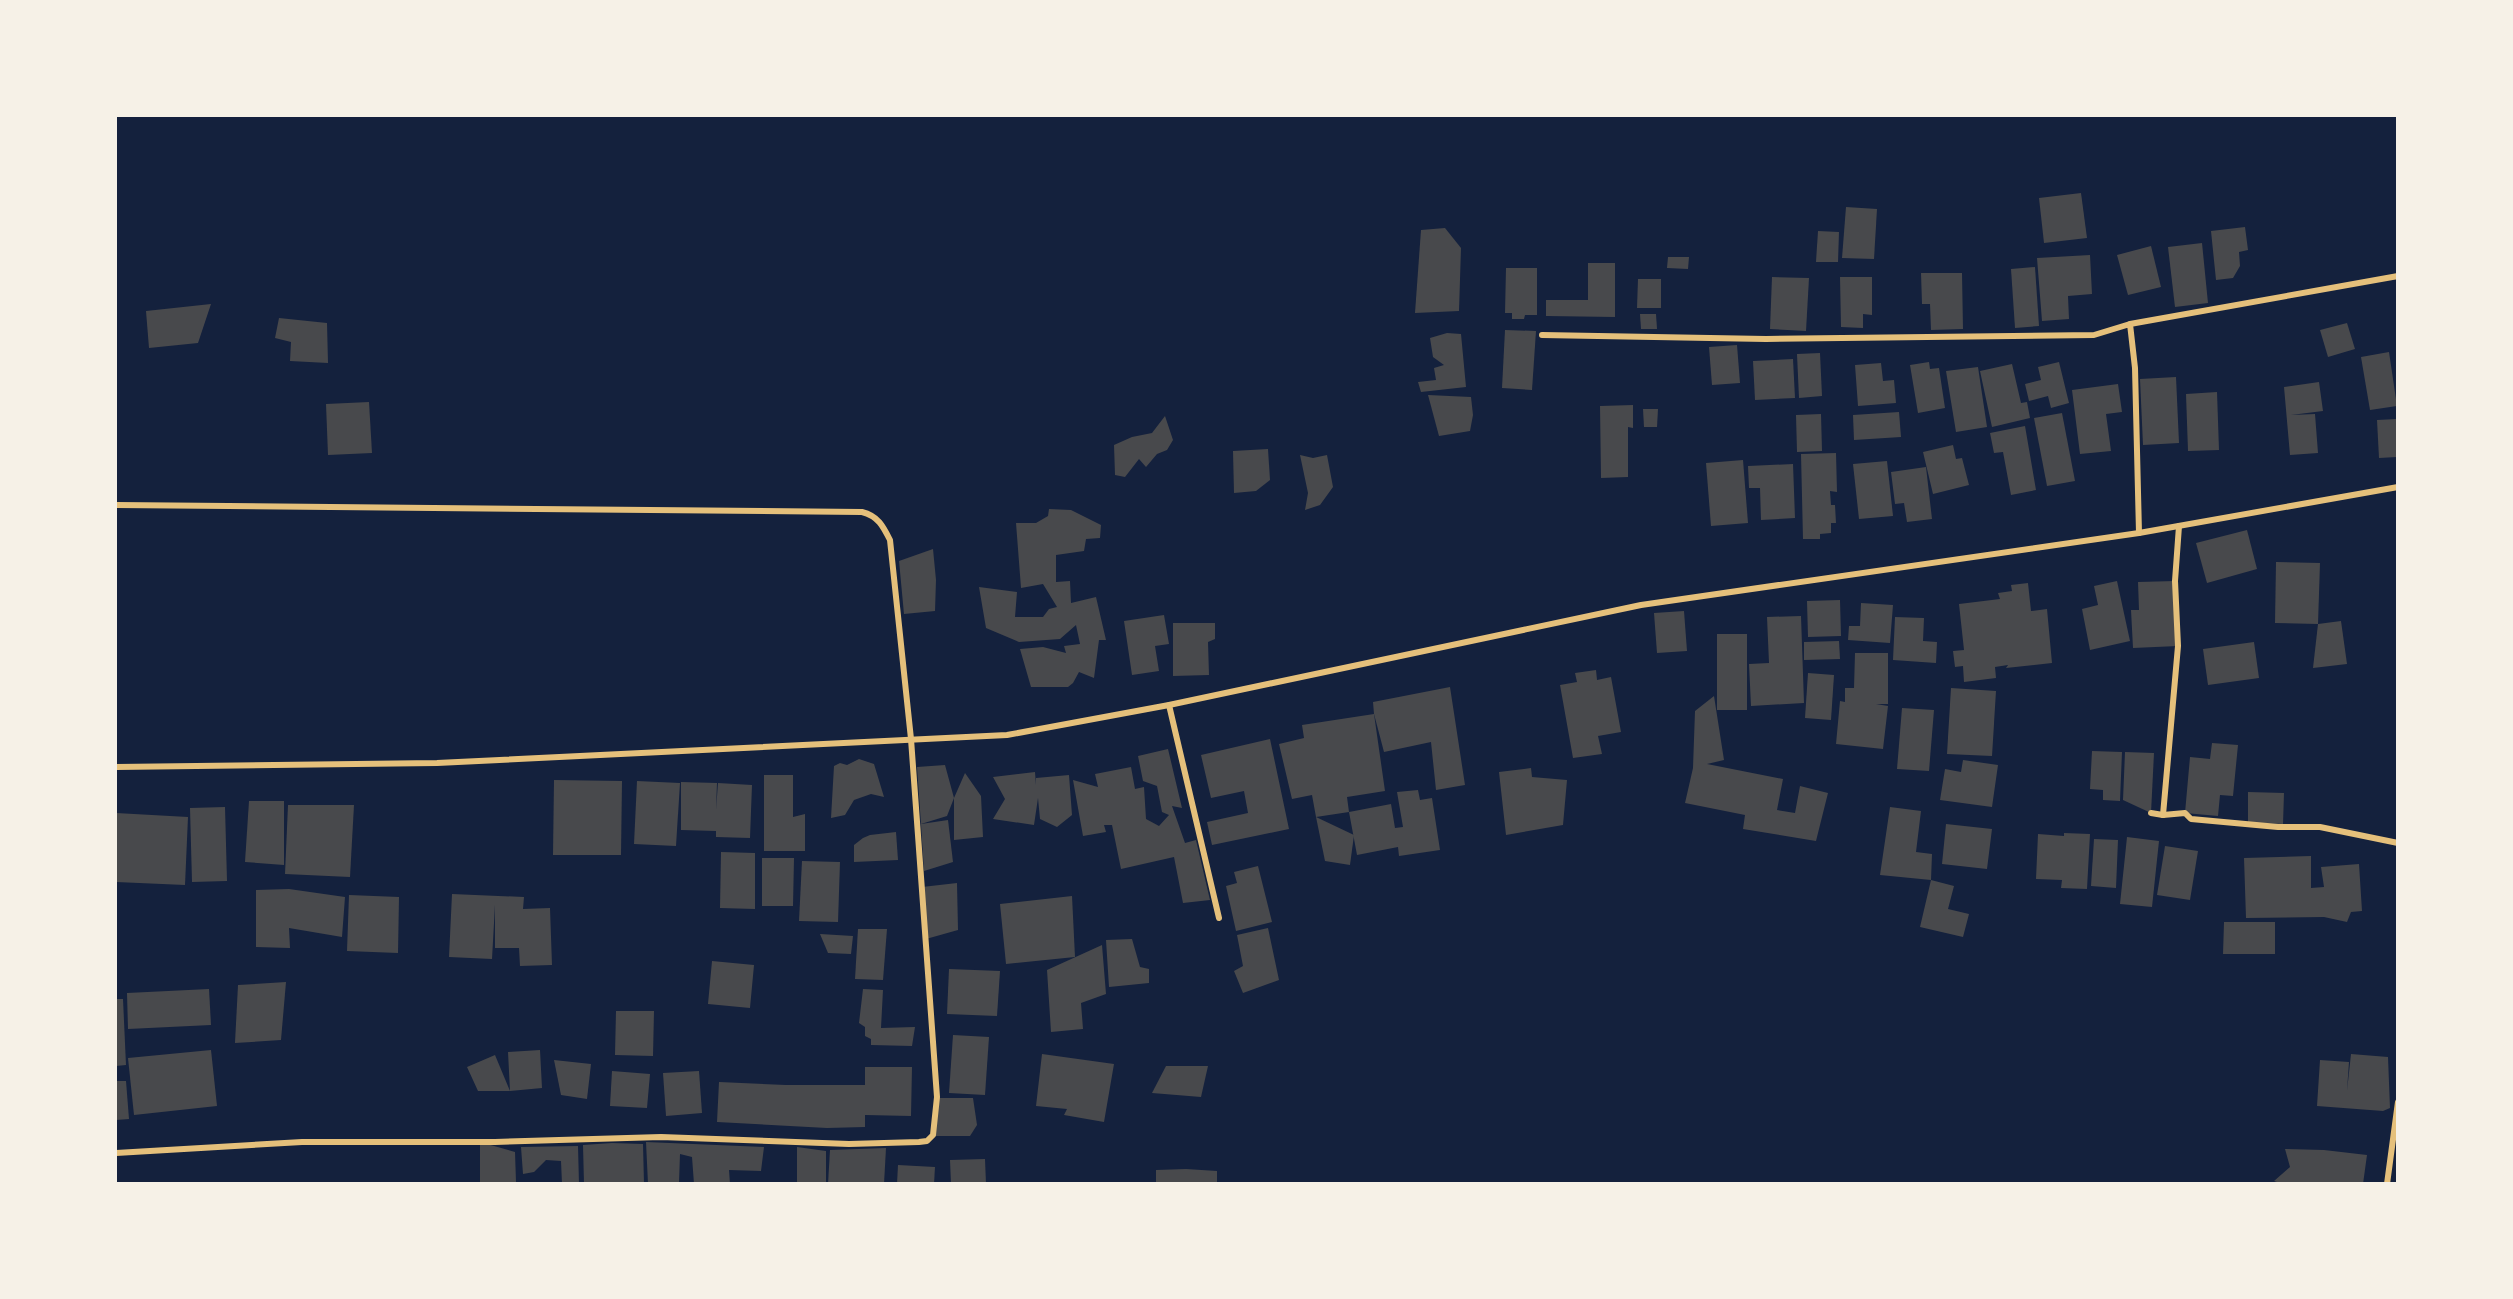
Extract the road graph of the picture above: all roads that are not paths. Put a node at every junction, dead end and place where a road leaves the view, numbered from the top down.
1 (2397, 276) edge
2 (2130, 324) junction
3 (1542, 335) dead end
4 (2397, 487) edge
5 (116, 505) edge
6 (2179, 526) junction
7 (2139, 533) junction
8 (1169, 705) junction
9 (911, 739) junction
10 (116, 767) edge
11 (2151, 813) dead end
12 (2163, 815) junction
13 (2397, 843) edge
14 (1219, 918) dead end
15 (2397, 1102) edge
16 (116, 1153) edge
17 (2387, 1184) edge

1 - 2 street
2 - 3 street
2 - 7 street
4 - 6 street
5 - 9 street
6 - 7 street
6 - 12 street
7 - 8 street
8 - 9 street
8 - 14 street
9 - 10 street
9 - 16 street
11 - 12 street
12 - 13 street
15 - 17 street

